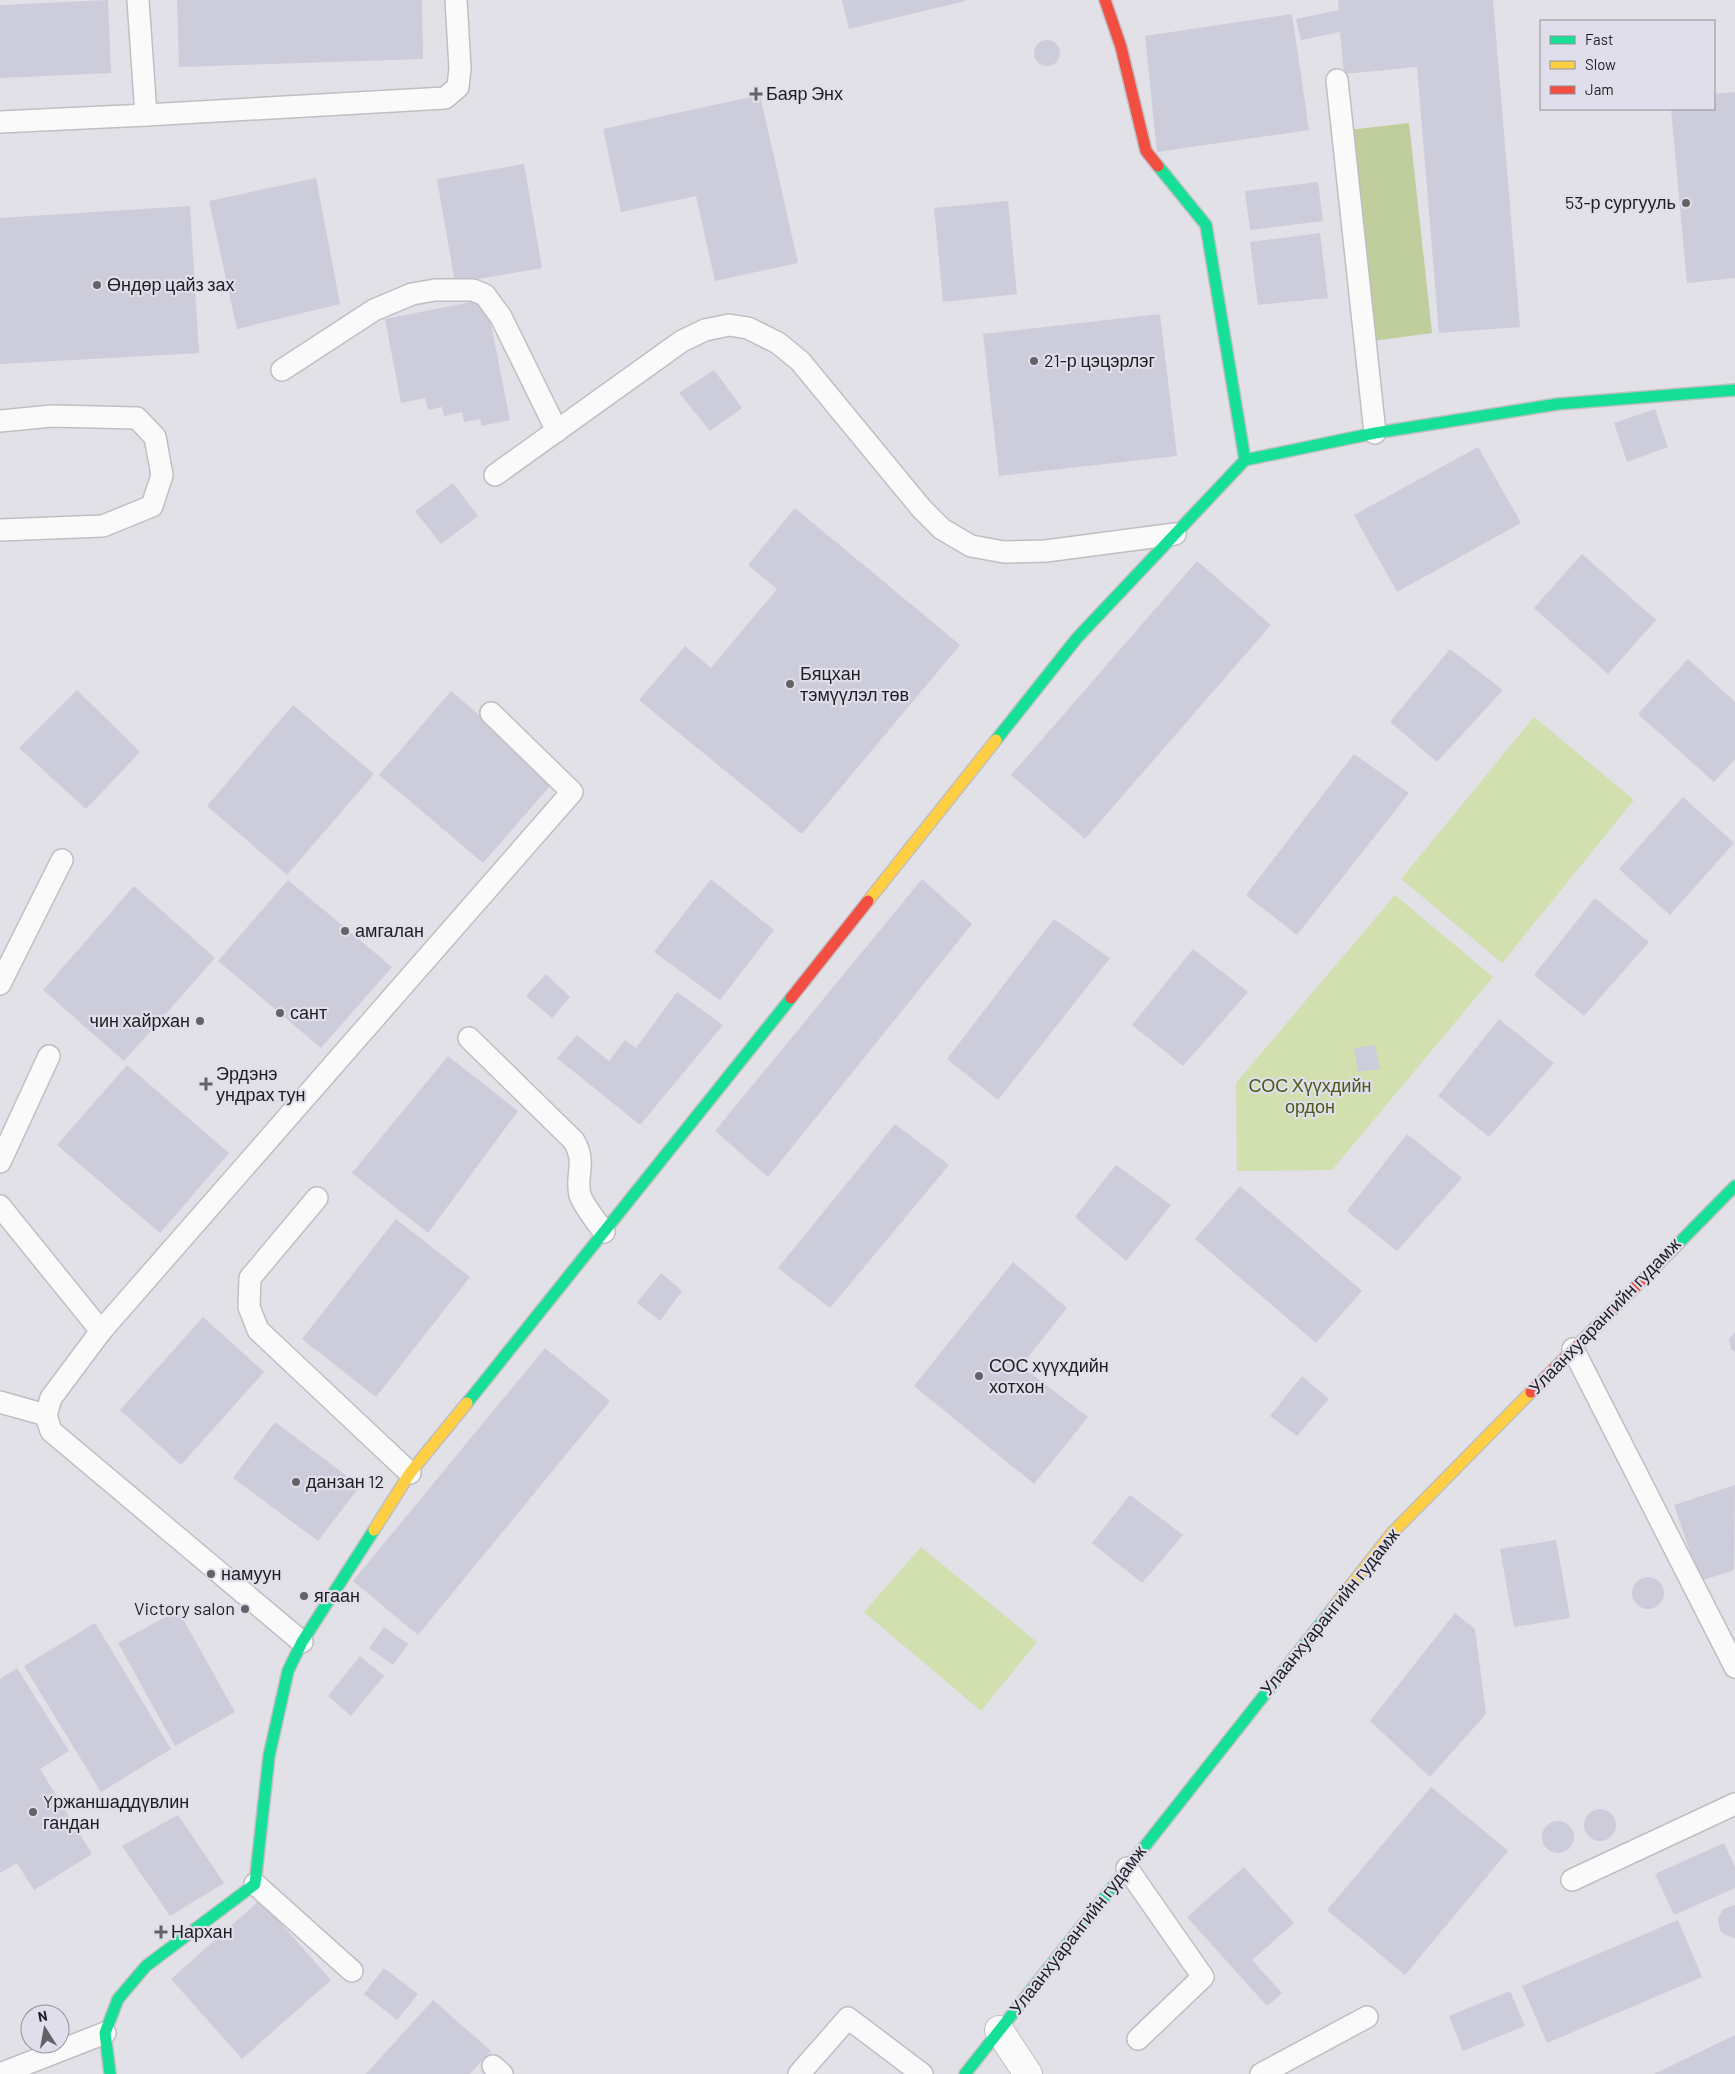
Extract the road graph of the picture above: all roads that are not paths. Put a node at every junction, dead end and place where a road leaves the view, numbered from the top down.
1 (138, 0) edge
2 (456, 0) edge
3 (1105, 0) edge
4 (1337, 80) dead end
5 (146, 115) junction
6 (0, 122) edge
7 (282, 370) dead end
8 (1735, 390) edge
9 (0, 421) edge
10 (557, 431) junction
11 (1375, 432) junction
12 (1245, 460) junction
13 (495, 475) dead end
14 (0, 530) edge
15 (1175, 534) junction
16 (490, 713) dead end
17 (62, 860) dead end
18 (0, 984) edge
19 (469, 1038) dead end
20 (49, 1056) dead end
21 (0, 1162) edge
22 (1735, 1186) edge
23 (317, 1198) dead end
24 (0, 1206) edge
25 (604, 1232) junction
26 (101, 1331) junction
27 (1573, 1349) junction
28 (0, 1402) edge
29 (46, 1415) junction
30 (410, 1473) junction
31 (302, 1642) junction
32 (1735, 1667) edge
33 (1735, 1804) edge
34 (1127, 1868) junction
35 (1572, 1880) dead end
36 (255, 1884) junction
37 (352, 1971) dead end
38 (1367, 2017) dead end
39 (999, 2030) junction
40 (105, 2033) junction
41 (1138, 2039) dead end
42 (0, 2074) edge
43 (110, 2074) edge
44 (799, 2074) edge
45 (922, 2074) edge
46 (965, 2074) edge
47 (1028, 2074) edge
48 (1261, 2074) edge

1 - 5 lane
2 - 5 lane
3 - 12 street
4 - 11 lane
5 - 6 lane
7 - 10 lane
8 - 11 street
9 - 14 lane
10 - 13 lane
10 - 15 lane
11 - 12 street
12 - 15 street
15 - 25 street
16 - 26 lane
17 - 18 lane
19 - 25 lane
20 - 21 lane
22 - 27 street, Улаанхуарангийн гудамж
23 - 30 lane
24 - 26 lane
25 - 30 street
26 - 29 lane
27 - 32 lane
27 - 34 street, Улаанхуарангийн гудамж
28 - 29 lane
29 - 31 lane
30 - 31 street
31 - 36 street
33 - 35 lane
34 - 39 street, Улаанхуарангийн гудамж
34 - 41 lane
36 - 37 lane
36 - 40 street
38 - 48 lane
39 - 46 street, Улаанхуарангийн гудамж
39 - 47 street
40 - 42 lane
40 - 43 street
44 - 45 lane

